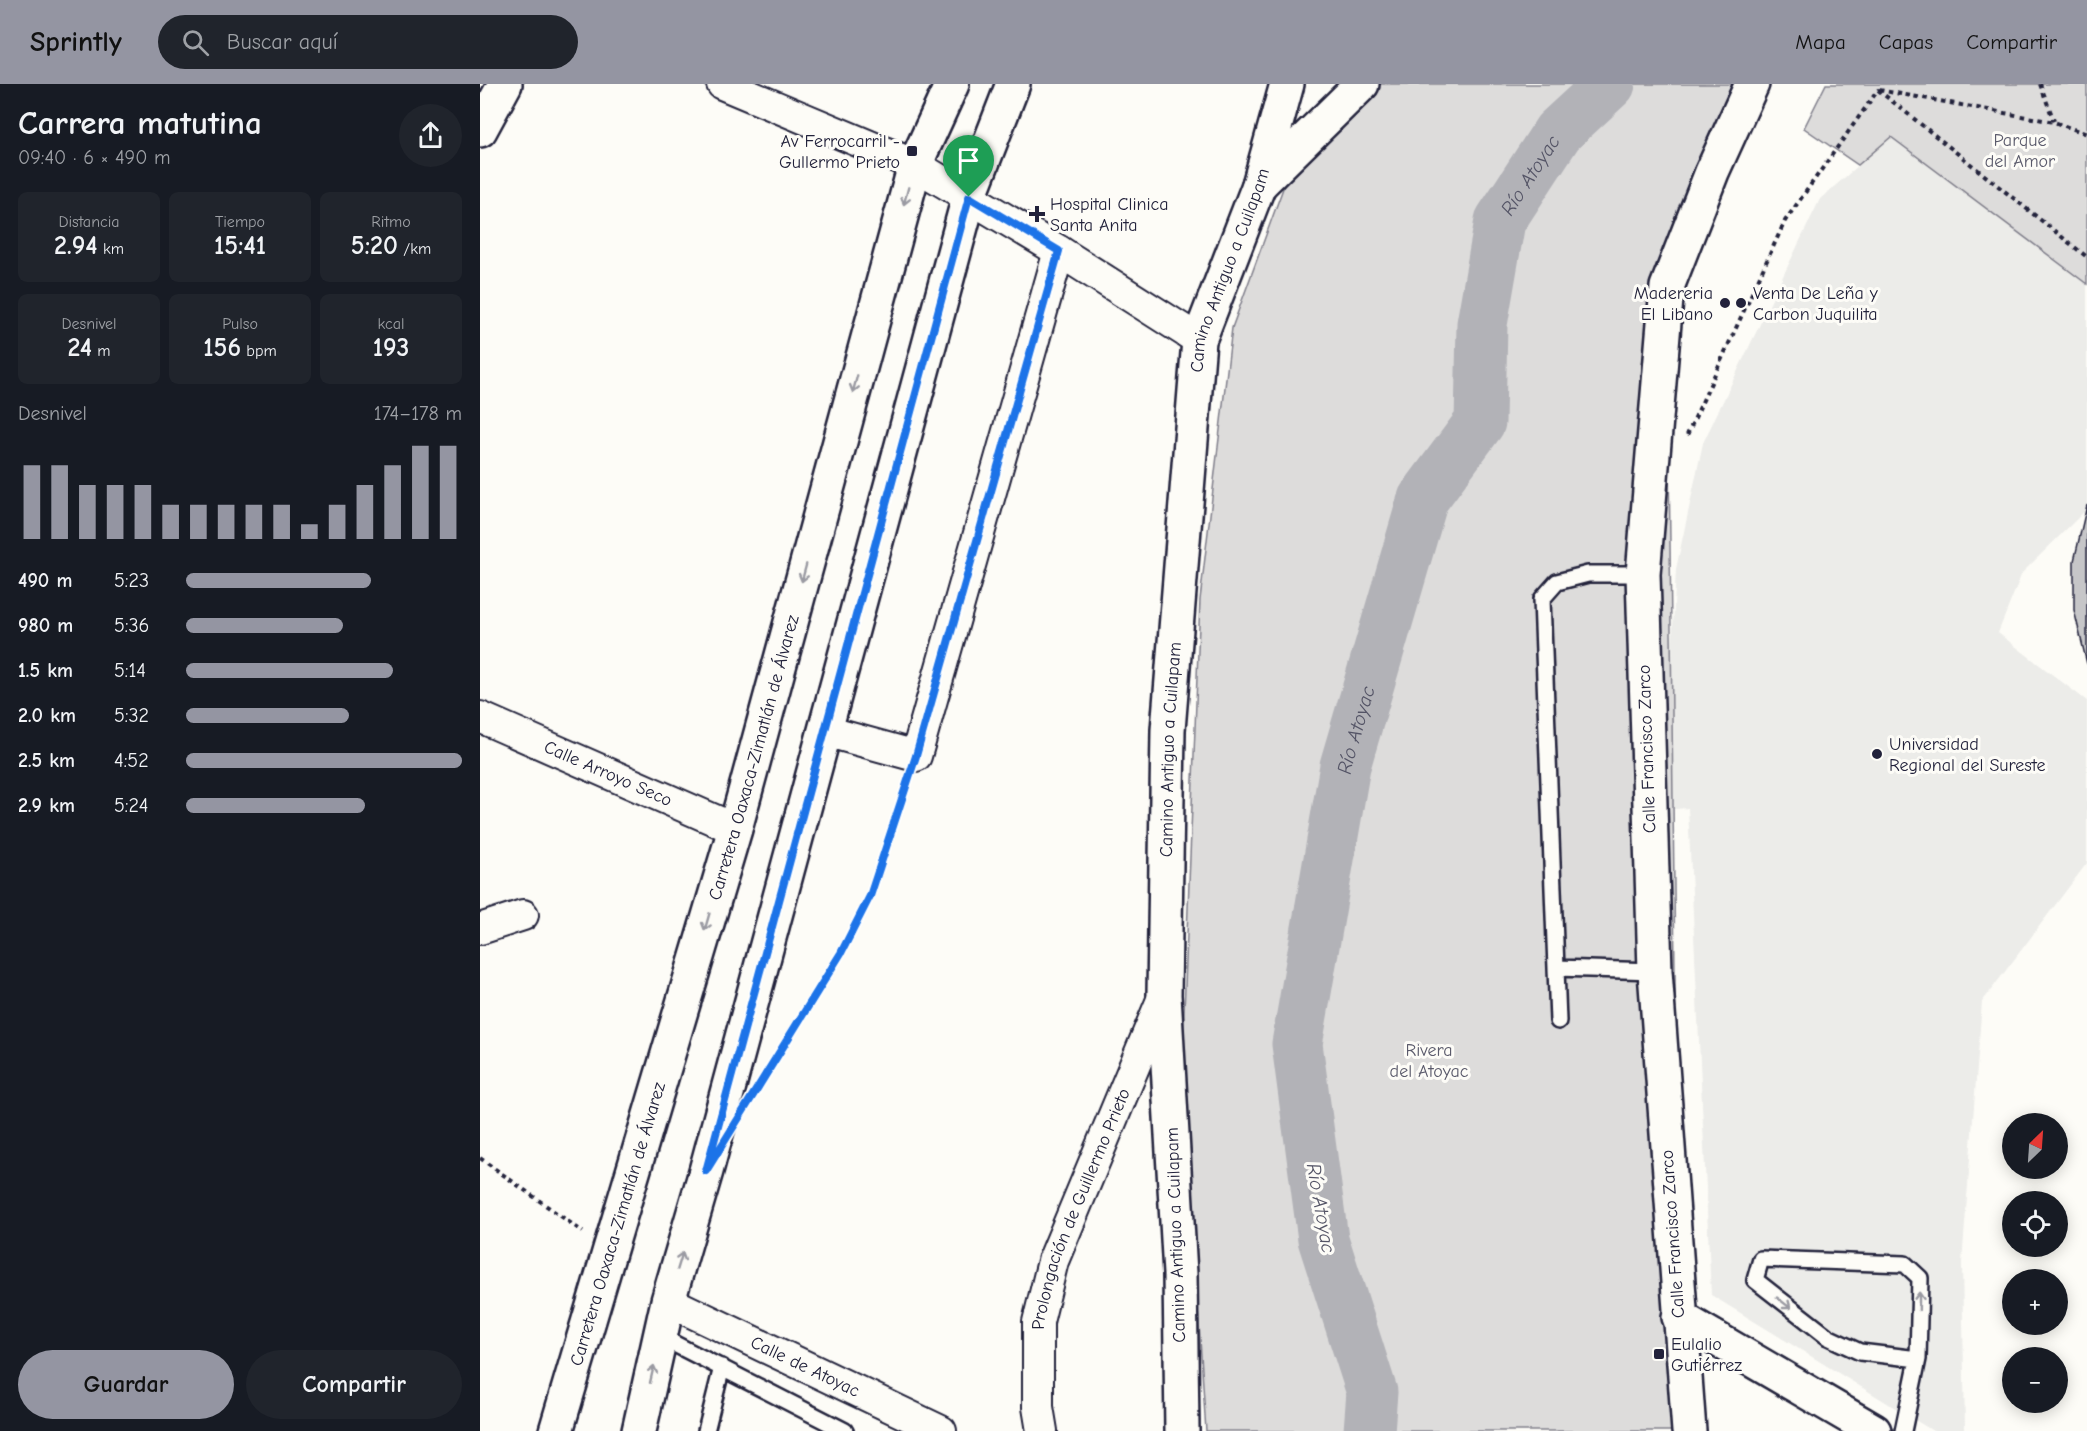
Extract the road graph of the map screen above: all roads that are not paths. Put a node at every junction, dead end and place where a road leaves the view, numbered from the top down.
1 (505, 84) edge
2 (722, 84) edge
3 (952, 84) edge
4 (1013, 84) edge
5 (1287, 84) edge
6 (1362, 84) edge
7 (1752, 84) edge
8 (480, 130) edge
9 (915, 165) junction
10 (1259, 185) junction
11 (969, 197) junction
12 (1059, 251) junction
13 (1199, 340) junction
14 (1643, 574) junction
15 (480, 717) edge
16 (825, 731) junction
17 (735, 829) junction
18 (523, 915) dead end
19 (480, 929) edge
20 (1556, 968) junction
21 (1654, 971) junction
22 (1164, 995) junction
23 (1558, 1021) dead end
24 (668, 1301) junction
25 (1679, 1317) junction
26 (661, 1337) junction
27 (1918, 1359) junction
28 (722, 1367) junction
29 (556, 1431) edge
30 (639, 1431) edge
31 (706, 1431) edge
32 (844, 1431) edge
33 (941, 1431) edge
34 (1042, 1431) edge
35 (1182, 1431) edge
36 (1689, 1431) edge
37 (1874, 1431) edge
38 (1903, 1431) edge

1 - 8 street
2 - 9 street
3 - 9 street, Carretera Oaxaca-Zimatlán de Álvarez
4 - 11 street
5 - 10 street, Camino Antiguo a Cuilapam
6 - 10 street
7 - 14 street, Calle Francisco Zarco
9 - 11 street
9 -> 17 street, Carretera Oaxaca-Zimatlán de Álvarez
10 - 13 street, Camino Antiguo a Cuilapam
11 - 12 street
11 - 16 street
12 - 13 street
12 - 16 street
13 - 22 street, Camino Antiguo a Cuilapam
14 - 20 lane
14 - 21 street, Calle Francisco Zarco
15 - 17 street, Calle Arroyo Seco
24 -> 16 street
17 -> 29 street, Carretera Oaxaca-Zimatlán de Álvarez
18 - 19 street
20 - 21 lane
20 - 23 lane
21 - 25 street, Calle Francisco Zarco
22 - 34 street, Prolongación de Guillermo Prieto
22 - 35 street, Camino Antiguo a Cuilapam
24 - 26 street
24 - 33 street, Calle de Atoyac
25 - 36 street, Calle Francisco Zarco
25 - 37 street
26 - 28 lane
30 -> 26 street
27 -> 27 lane
27 - 38 lane
28 - 31 lane
28 - 32 lane

